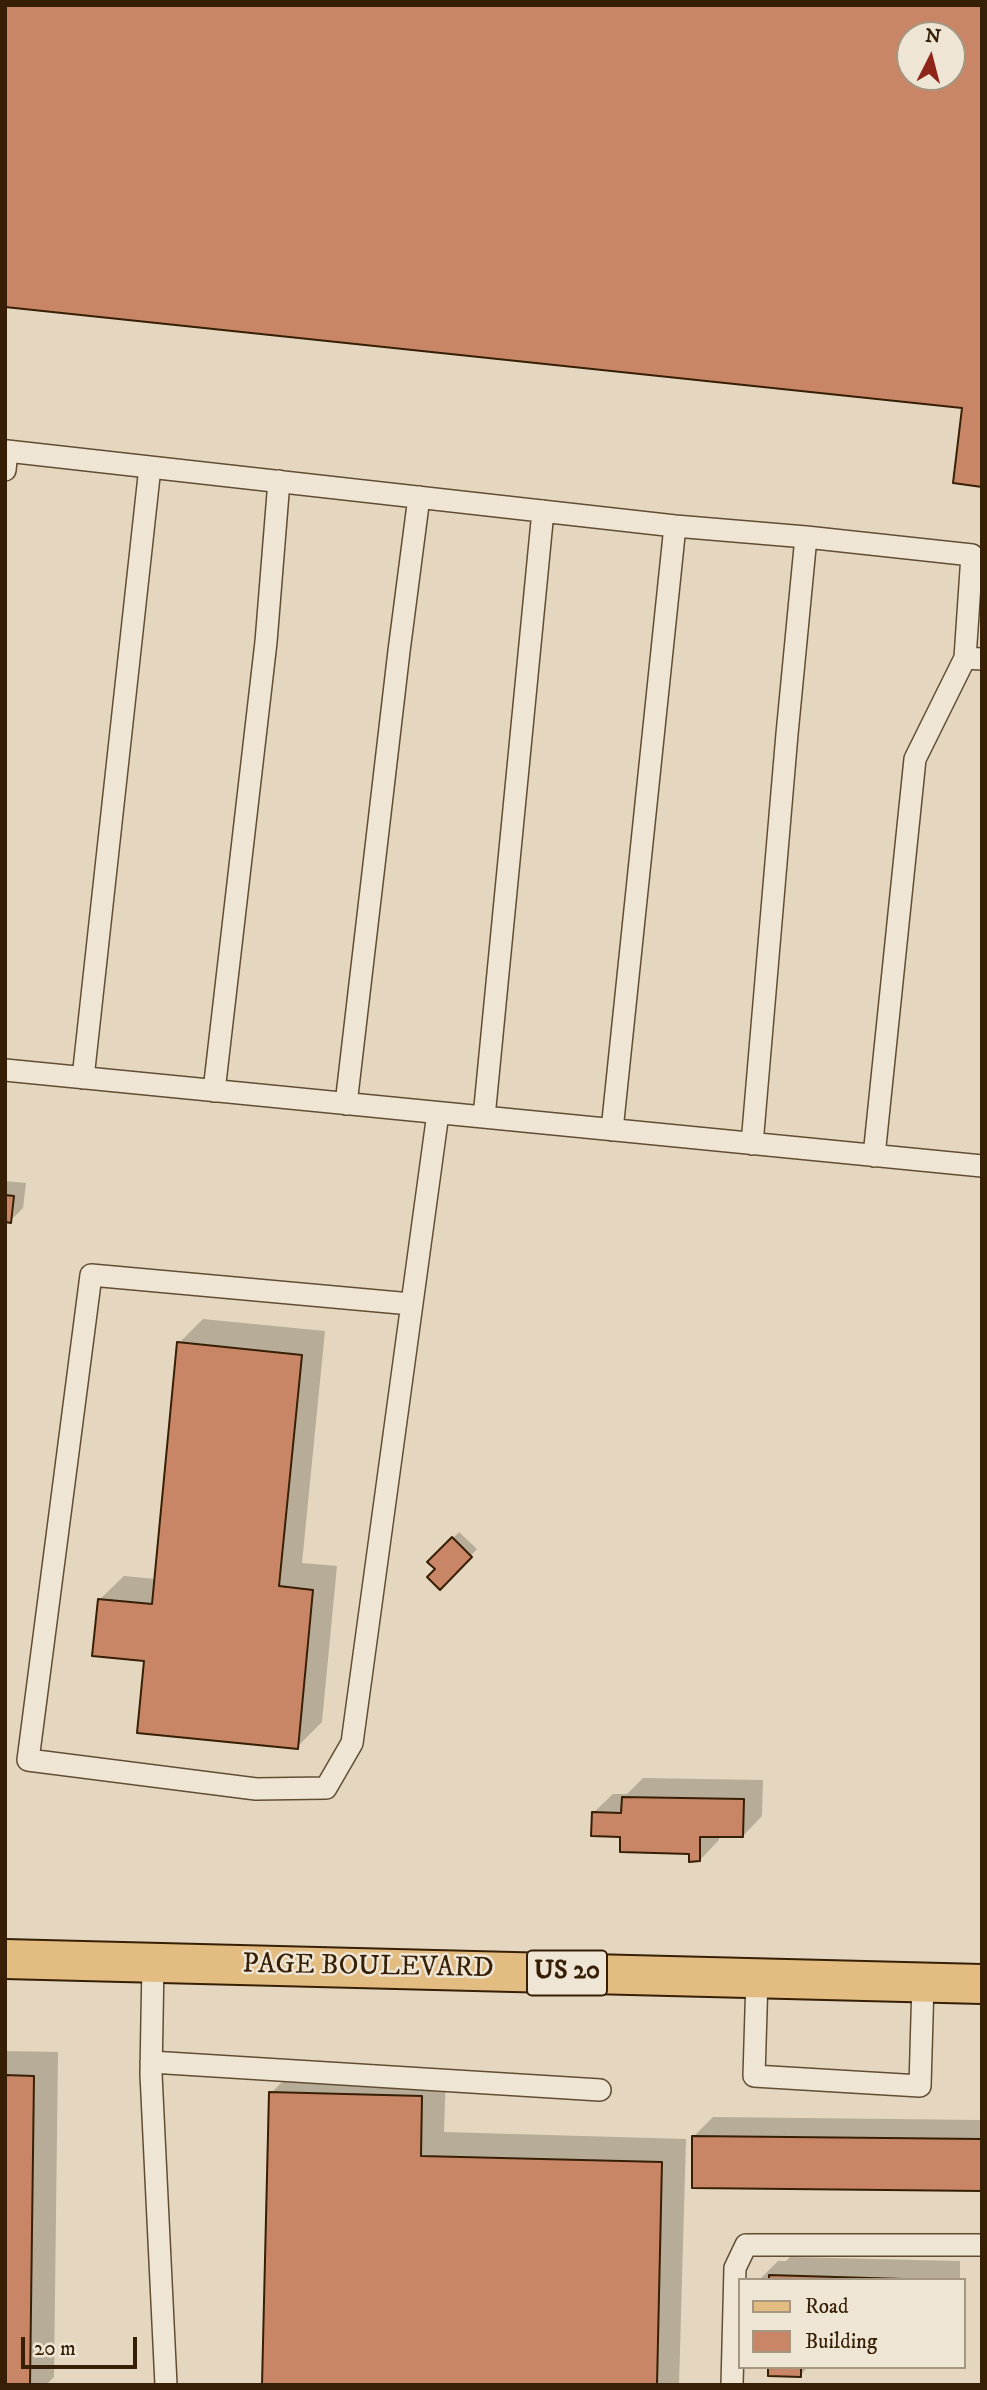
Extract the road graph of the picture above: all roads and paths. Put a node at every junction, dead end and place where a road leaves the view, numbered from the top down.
1 (6, 457) edge
2 (150, 467) junction
3 (279, 481) junction
4 (419, 497) junction
5 (542, 511) junction
6 (675, 526) junction
7 (806, 537) junction
8 (973, 658) edge
9 (5, 1070) edge
10 (83, 1078) junction
11 (214, 1091) junction
12 (346, 1104) junction
13 (438, 1113) junction
14 (484, 1118) junction
15 (612, 1130) junction
16 (752, 1144) junction
17 (874, 1156) junction
18 (982, 1166) edge
19 (411, 1304) junction
20 (5, 1959) edge
21 (153, 1963) junction
22 (757, 1978) junction
23 (923, 1983) junction
24 (982, 1984) edge
25 (151, 2062) junction
26 (600, 2090) dead end
27 (982, 2245) edge
28 (166, 2385) edge
29 (732, 2385) edge

1 - 2 lane
2 - 3 lane
2 - 10 lane
3 - 4 lane
3 - 11 lane
4 - 5 lane
4 - 12 lane
5 - 6 lane
5 - 14 lane
6 - 7 lane
6 - 15 lane
7 - 8 lane
7 - 16 lane
8 - 17 lane
9 - 10 lane
10 - 11 lane
11 - 12 lane
12 - 13 lane
13 - 14 lane
13 - 19 lane
14 - 15 lane
15 - 16 lane
16 - 17 lane
17 - 18 lane
19 - 19 lane
20 - 21 main road, PAGE BOULEVARD / US 20
21 - 22 main road, PAGE BOULEVARD / US 20
21 - 25 lane
22 - 23 main road, PAGE BOULEVARD / US 20
22 - 23 lane
23 - 24 main road, PAGE BOULEVARD / US 20
25 - 26 lane
25 - 28 lane
27 - 29 lane

